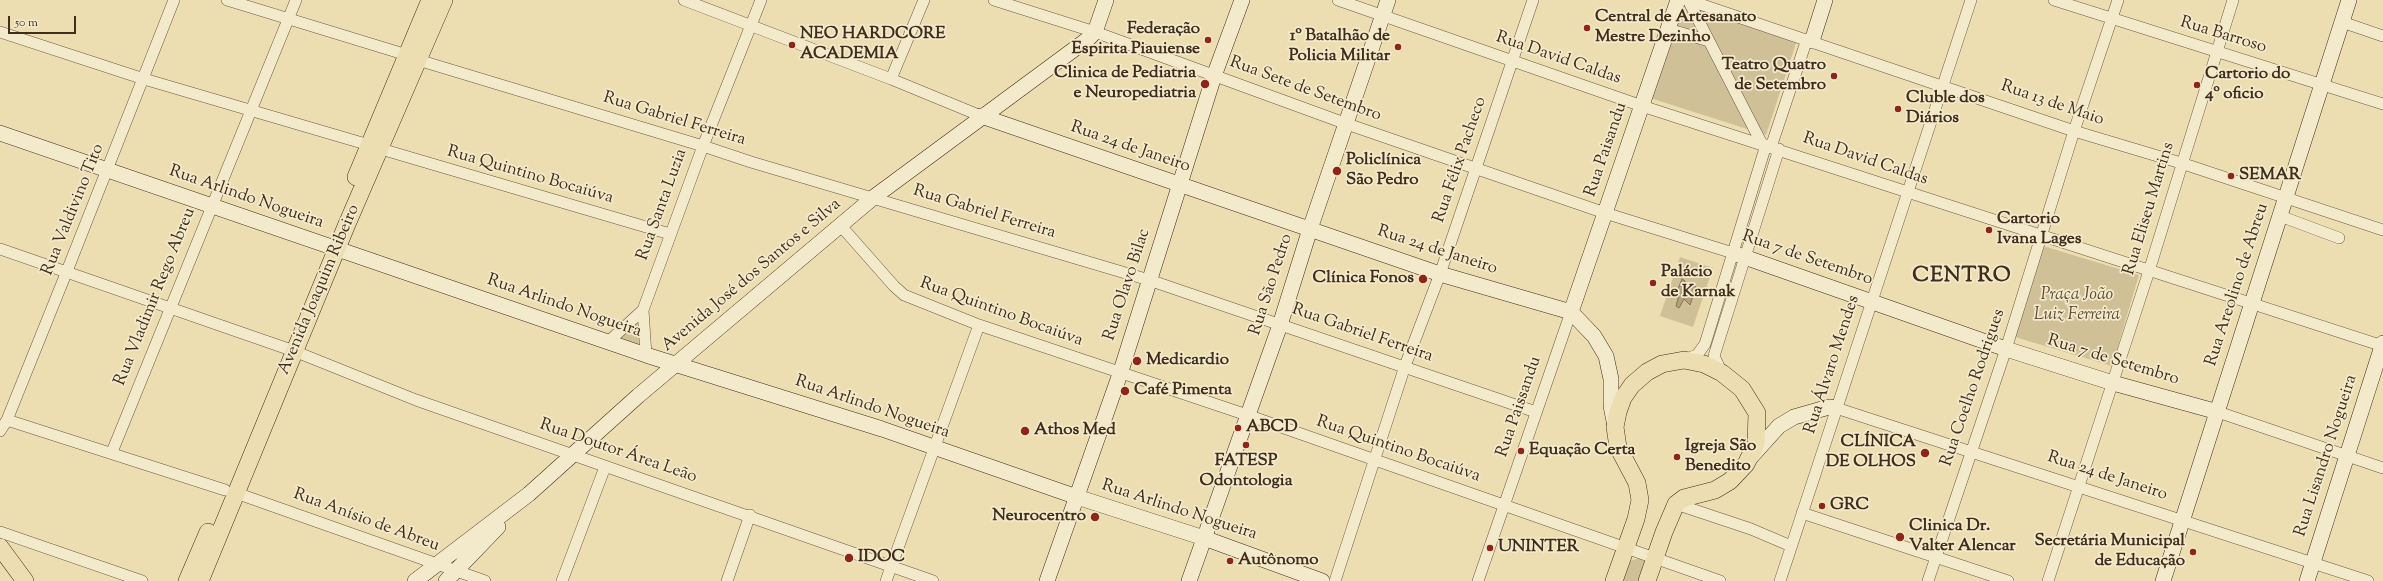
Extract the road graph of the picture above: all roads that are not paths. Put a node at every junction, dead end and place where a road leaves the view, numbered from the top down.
1 (174, 0) edge
2 (227, 0) edge
3 (296, 0) edge
4 (430, 0) edge
5 (444, 0) edge
6 (684, 0) edge
7 (761, 0) edge
8 (924, 0) edge
9 (994, 0) edge
10 (1106, 0) edge
11 (1242, 0) edge
12 (1338, 0) edge
13 (1388, 0) edge
14 (1533, 0) edge
15 (1678, 0) edge
16 (1688, 0) edge
17 (1825, 0) edge
18 (1971, 0) edge
19 (2054, 0) edge
20 (2118, 0) edge
21 (2233, 0) edge
22 (2349, 0) edge
23 (1383, 16) junction
24 (289, 18) junction
25 (2112, 20) junction
26 (2342, 22) junction
27 (750, 26) junction
28 (1668, 29) junction
29 (0, 32) edge
30 (1095, 32) junction
31 (2383, 36) edge
32 (1810, 40) junction
33 (1709, 41) junction
34 (2216, 52) junction
35 (413, 57) junction
36 (1513, 61) junction
37 (1214, 76) junction
38 (144, 79) junction
39 (891, 79) junction
40 (2323, 84) junction
41 (1944, 85) junction
42 (2383, 104) edge
43 (1642, 106) junction
44 (251, 110) junction
45 (981, 116) junction
46 (1347, 124) junction
47 (2074, 131) junction
48 (0, 133) edge
49 (703, 146) junction
50 (1770, 146) junction
51 (375, 147) junction
52 (2181, 163) junction
53 (1761, 164) junction
54 (1476, 167) junction
55 (1774, 168) junction
56 (108, 170) junction
57 (1180, 185) junction
58 (1908, 193) junction
59 (874, 197) junction
60 (2286, 198) junction
61 (1750, 200) junction
62 (1762, 203) junction
63 (212, 206) junction
64 (1606, 212) junction
65 (2280, 216) junction
66 (841, 226) junction
67 (1310, 229) junction
68 (2383, 230) edge
69 (670, 234) junction
70 (2042, 237) junction
71 (2339, 238) dead end
72 (331, 247) junction
73 (0, 249) edge
74 (1739, 255) junction
75 (67, 271) junction
76 (2149, 271) junction
77 (1440, 274) junction
78 (1149, 280) junction
79 (1872, 301) junction
80 (2250, 305) junction
81 (170, 308) junction
82 (1715, 309) junction
83 (643, 310) junction
84 (1571, 312) junction
85 (1728, 313) junction
86 (1280, 324) junction
87 (979, 325) junction
88 (608, 342) junction
89 (2383, 345) edge
90 (2006, 349) junction
91 (289, 350) junction
92 (646, 355) junction
93 (1684, 360) junction
94 (676, 364) junction
95 (1405, 366) junction
96 (1722, 373) junction
97 (1120, 374) junction
98 (2113, 383) junction
99 (1836, 408) junction
100 (1536, 412) junction
101 (2218, 412) junction
102 (1247, 415) junction
103 (7, 420) junction
104 (1615, 427) junction
105 (0, 431) edge
106 (934, 448) junction
107 (112, 452) junction
108 (1970, 452) junction
109 (572, 454) junction
110 (2347, 456) junction
111 (1375, 460) junction
112 (1746, 464) junction
113 (605, 467) junction
114 (2383, 468) edge
115 (2078, 488) junction
116 (1715, 490) junction
117 (230, 491) junction
118 (529, 494) junction
119 (1077, 497) junction
120 (1676, 504) junction
121 (1504, 506) junction
122 (1802, 513) junction
123 (1704, 514) junction
124 (750, 515) junction
125 (2182, 521) junction
126 (0, 532) edge
127 (1204, 538) junction
128 (1791, 546) junction
129 (0, 547) edge
130 (1626, 547) junction
131 (1936, 556) junction
132 (1656, 557) junction
133 (2314, 562) junction
134 (436, 564) junction
135 (891, 567) junction
136 (451, 576) edge
137 (25, 581) edge
138 (142, 581) edge
139 (187, 581) edge
140 (200, 581) edge
141 (415, 581) edge
142 (485, 581) edge
143 (562, 581) edge
144 (727, 581) edge
145 (886, 581) edge
146 (933, 581) edge
147 (1047, 581) edge
148 (1188, 581) edge
149 (1322, 581) edge
150 (1335, 581) edge
151 (1478, 581) edge
152 (1614, 581) edge
153 (1647, 581) edge
154 (1720, 581) edge
155 (1780, 581) edge
156 (1928, 581) edge
157 (2008, 581) edge
158 (2048, 581) edge
159 (2163, 581) edge
160 (2307, 581) edge
161 (2368, 581) edge

1 - 38 street, Rua Valdivino Tito
2 - 24 street, Rua Gabriel Ferreira
3 - 24 street, Rua Vladimir Rego Abreu
4 - 35 main road, Avenida Joaquim Ribeiro
5 - 35 main road, Avenida Joaquim Ribeiro
6 - 27 street, Rua 24 de Janeiro
7 - 27 street, Rua Santa Luzia
8 - 39 street
9 - 30 street, Rua Sete de Setembro
10 - 30 street
11 - 37 street, Rua Olavo Bilac
12 - 23 street, Rua David Caldas
13 - 23 street, Rua São Pedro
14 - 36 street, Rua Félix Pacheco
15 - 28 street, Rua Paisandu
16 - 32 street, Rua 13 de Maio
16 - 33 street
17 - 32 street
18 - 41 street, Rua Álvaro Mendes
19 - 25 street, Rua Barroso
20 - 25 street, Rua Coelho Rodrigues
21 - 34 street, Rua Eliseu Martins
22 - 26 street, Rua Areolino de Abreu
23 - 36 street, Rua David Caldas
23 - 46 street, Rua São Pedro
24 - 35 street, Rua Gabriel Ferreira
24 - 44 street, Rua Vladimir Rego Abreu
25 - 34 street, Rua Barroso
25 - 47 street, Rua Coelho Rodrigues
26 - 31 street
26 - 40 street, Rua Areolino de Abreu
27 - 39 street, Rua 24 de Janeiro
27 - 49 street, Rua Santa Luzia
28 - 33 street
28 - 43 street, Rua Paisandu
29 - 38 street, Rua Quintino Bocaiúva
30 - 37 street, Rua Sete de Setembro
30 - 45 street, Avenida José dos Santos e Silva
32 - 41 street, Rua 13 de Maio
32 - 50 street
33 - 50 street
34 - 40 street, Rua Barroso
34 - 52 street, Rua Eliseu Martins
35 - 49 street, Rua Gabriel Ferreira
35 - 51 main road, Avenida Joaquim Ribeiro
36 - 43 street, Rua David Caldas
36 - 54 street, Rua Félix Pacheco
37 - 46 street, Rua Sete de Setembro
37 - 57 street, Rua Olavo Bilac
38 - 44 street, Rua Quintino Bocaiúva
38 - 56 street, Rua Valdivino Tito
39 - 45 street, Rua 24 de Janeiro
40 - 42 street, Rua Barroso
40 - 60 street, Rua Areolino de Abreu
41 - 47 street, Rua 13 de Maio
41 - 58 street, Rua Álvaro Mendes
43 - 50 street, Rua David Caldas
43 - 64 street, Rua Paisandu
44 - 51 street, Rua Quintino Bocaiúva
44 - 63 street, Rua Vladimir Rego Abreu
45 - 57 street, Rua 24 de Janeiro
45 - 59 street, Avenida José dos Santos e Silva
46 - 54 street, Rua Sete de Setembro
46 - 67 street, Rua São Pedro
47 - 52 street, Rua 13 de Maio
47 - 70 street, Rua Coelho Rodrigues
48 - 56 street, Rua Arlindo Nogueira
49 - 59 street, Rua Gabriel Ferreira
49 - 69 street, Rua Santa Luzia
50 - 53 street
50 - 55 street
50 - 58 street, Rua David Caldas
51 - 69 street, Rua Quintino Bocaiúva
51 - 72 main road, Avenida Joaquim Ribeiro
52 - 60 street, Rua 13 de Maio
52 - 76 street, Rua Eliseu Martins
53 - 55 street
53 - 61 street
54 - 64 street, Rua Sete de Setembro
54 - 77 street, Rua Félix Pacheco
55 - 62 street
56 - 63 street, Rua Arlindo Nogueira
56 - 75 street, Rua Valdivino Tito
57 - 67 street, Rua 24 de Janeiro
57 - 78 street, Rua Olavo Bilac
58 - 70 street, Rua David Caldas
58 - 79 street, Rua Álvaro Mendes
59 - 66 street, Avenida José dos Santos e Silva
59 - 78 street, Rua Gabriel Ferreira
60 - 65 street, Rua Areolino de Abreu
60 - 68 street, Rua 13 de Maio
61 - 62 street
61 - 74 street
62 - 74 street
63 - 72 street, Rua Arlindo Nogueira
63 - 81 street, Rua Vladimir Rego Abreu
64 - 74 street, Rua 7 de Setembro
64 - 84 street, Rua Paisandu
65 - 71 street
65 - 80 street, Rua Areolino de Abreu
66 - 87 street, Rua Quintino Bocaiúva
66 - 94 street, Avenida José dos Santos e Silva
67 - 77 street, Rua 24 de Janeiro
67 - 86 street, Rua São Pedro
69 - 83 street, Rua Santa Luzia
70 - 76 street, Rua David Caldas
70 - 90 street, Rua Coelho Rodrigues
72 - 88 street, Rua Arlindo Nogueira
72 - 91 main road, Avenida Joaquim Ribeiro
73 - 75 street, Rua Doutor Área Leão
74 - 79 street, Rua 7 de Setembro
74 - 82 street
74 - 85 street
75 - 81 street, Rua Doutor Área Leão
75 - 103 street, Rua Valdivino Tito
76 - 80 street, Rua David Caldas
76 - 98 street, Rua Eliseu Martins
77 - 84 street, Rua 24 de Janeiro
77 - 95 street, Rua Félix Pacheco
78 - 86 street, Rua Gabriel Ferreira
78 - 97 street, Rua Olavo Bilac
79 - 90 street, Rua 7 de Setembro
79 - 99 street, Rua Álvaro Mendes
80 - 89 street, Rua David Caldas
80 - 101 street, Rua Areolino de Abreu
81 - 91 street, Rua Doutor Área Leão
81 - 107 street, Rua Vladimir Rego Abreu
82 - 85 street
82 - 93 street
83 - 88 street, Rua Santa Luzia
83 - 92 street, Rua Santa Luzia
84 - 100 street, Rua Paissandu
84 - 104 street
85 - 96 street
86 - 95 street, Rua Gabriel Ferreira
86 - 102 street, Rua São Pedro
87 - 97 street, Rua Quintino Bocaiúva
87 - 106 street
88 - 92 street, Rua Arlindo Nogueira
89 - 110 street, Rua Lisandro Nogueira
90 - 98 street, Rua 7 de Setembro
90 - 108 street, Rua Coelho Rodrigues
91 - 109 street, Rua Doutor Área Leão
91 - 117 main road, Avenida Joaquim Ribeiro
92 - 94 street, Rua Arlindo Nogueira
93 - 96 main road
93 - 104 main road
94 - 106 street, Rua Arlindo Nogueira
94 - 109 street, Avenida José dos Santos e Silva
95 - 100 street, Rua Gabriel Ferreira
95 - 111 street, Rua Félix Pacheco
96 - 112 main road
97 - 102 street, Rua Quintino Bocaiúva
97 - 119 street, Rua Olavo Bilac
98 - 101 street, Rua 7 de Setembro
98 - 115 street, Rua Eliseu Martins
99 - 108 street, Rua 24 de Janeiro
99 - 112 street
99 - 122 street, Rua Álvaro Mendes
100 - 121 street, Rua Paissandu
101 - 110 street, Rua 7 de Setembro
101 - 125 street, Rua Areolino de Abreu
102 - 111 street, Rua Quintino Bocaiúva
102 - 127 street, Rua São Pedro
103 - 105 street, Rua Valdivino Tito
103 - 107 street, Rua Anísio de Abreu
104 - 130 main road
106 - 119 street, Rua Arlindo Nogueira
106 - 135 street
107 - 117 street, Rua Anísio de Abreu
108 - 115 street, Rua 24 de Janeiro
108 - 131 street, Rua Coelho Rodrigues
109 - 113 street, Rua Doutor Área Leão
109 - 118 street, Avenida José dos Santos e Silva
110 - 114 street, Rua 7 de Setembro
110 - 133 street, Rua Lisandro Nogueira
111 - 121 street, Rua Quintino Bocaiúva
111 - 150 street, Rua Félix Pacheco
112 - 116 main road
113 - 124 street, Rua Doutor Área Leão
113 - 143 street
115 - 125 street, Rua 24 de Janeiro
115 - 158 street, Rua Eliseu Martins
116 - 120 main road
116 - 123 street
117 - 134 street, Rua Anísio de Abreu
117 - 139 main road, Avenida Joaquim Ribeiro
117 - 140 main road, Avenida Joaquim Ribeiro
118 - 134 street, Avenida José dos Santos e Silva
118 - 136 street
119 - 127 street, Rua Arlindo Nogueira
119 - 147 street, Rua Olavo Bilac
120 - 123 street
120 - 132 main road
121 - 130 street, Rua Quintino Bocaiúva
121 - 151 street, Rua Paissandu
122 - 128 street, Rua Álvaro Mendes
122 - 131 street
123 - 128 street
124 - 135 street, Rua Doutor Área Leão
124 - 144 street
125 - 133 street, Rua 24 de Janeiro
125 - 159 street, Rua Areolino de Abreu
126 - 138 street
127 - 148 street, Rua São Pedro
127 - 149 street, Rua Arlindo Nogueira
128 - 155 street, Rua Álvaro Mendes
129 - 137 main road
130 - 132 street, Rua Quintino Bocaiúva
130 - 152 main road
131 - 156 street, Rua Coelho Rodrigues
131 - 157 street
132 - 153 main road
132 - 154 street, Rua Quintino Bocaiúva
133 - 160 street, Rua Lisandro Nogueira
133 - 161 street, Rua 24 de Janeiro
134 - 136 street, Rua Anísio de Abreu
134 - 141 street, Avenida José dos Santos e Silva
135 - 145 street
135 - 146 street, Rua Doutor Área Leão
136 - 142 street, Rua Anísio de Abreu

